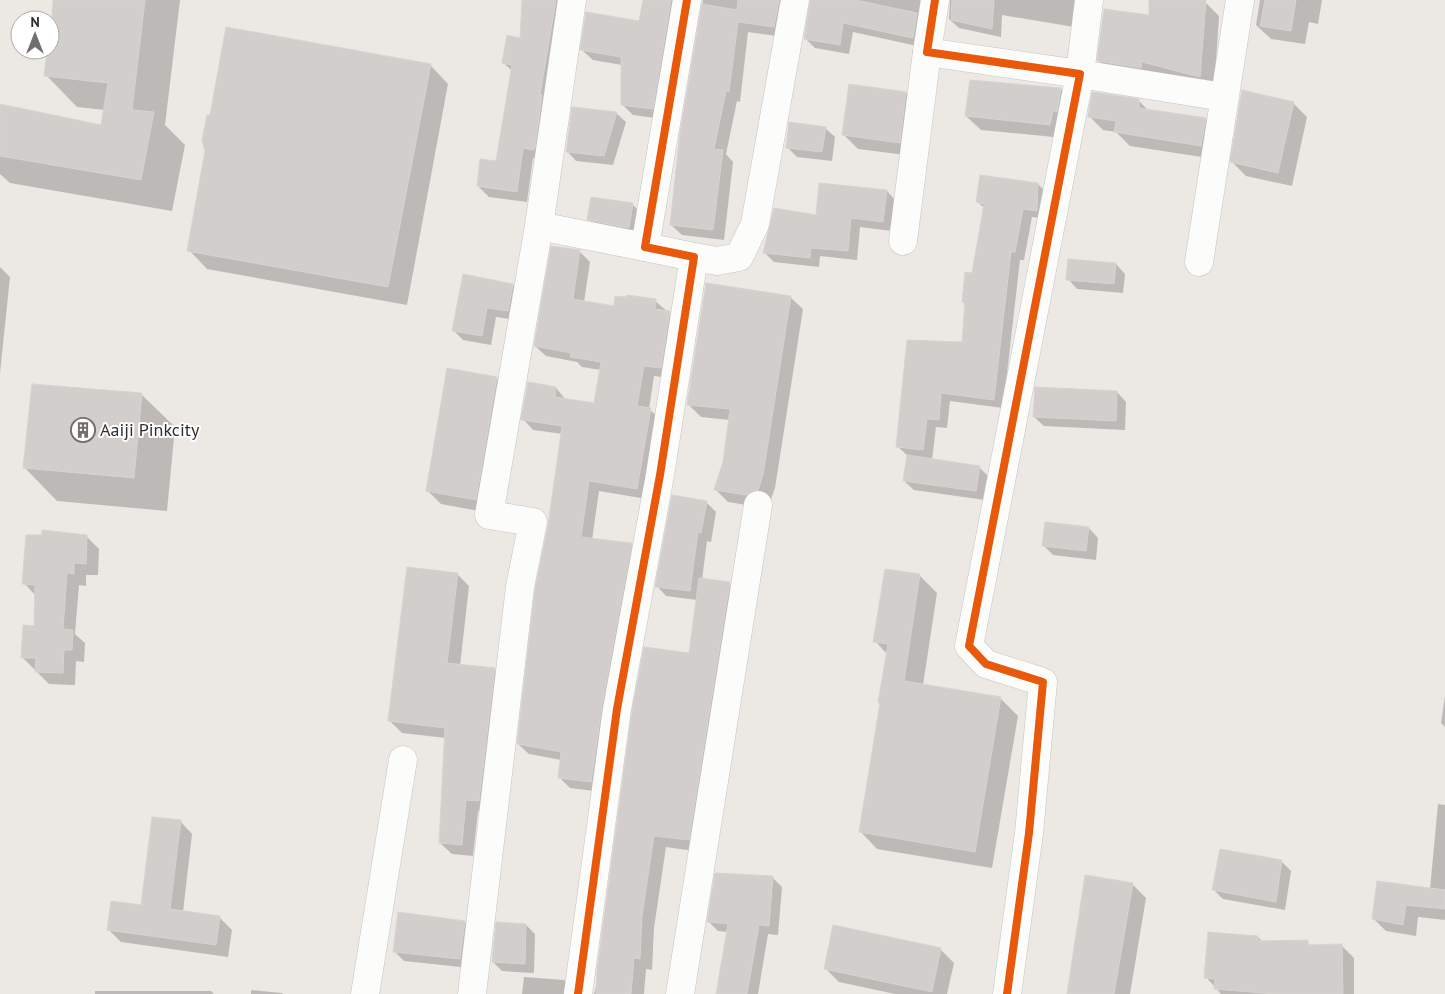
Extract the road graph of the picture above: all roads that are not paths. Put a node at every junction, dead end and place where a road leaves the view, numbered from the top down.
1 (572, 0) edge
2 (687, 0) edge
3 (795, 0) edge
4 (935, 0) edge
5 (1089, 0) edge
6 (1240, 0) edge
7 (927, 52) junction
8 (1080, 74) junction
9 (1223, 97) junction
10 (539, 226) junction
11 (903, 241) dead end
12 (645, 247) junction
13 (694, 257) junction
14 (1199, 262) dead end
15 (758, 505) dead end
16 (403, 760) dead end
17 (365, 994) edge
18 (472, 994) edge
19 (578, 994) edge
20 (680, 994) edge
21 (1007, 994) edge

1 - 10 street
2 - 12 street
3 - 13 street
4 - 7 street
5 - 8 street
6 - 9 street
7 - 8 street
7 - 11 street
8 - 9 street
8 - 21 street
9 - 14 street
10 - 12 street
10 - 18 street
12 - 13 street
13 - 19 street
15 - 20 street
16 - 17 street

